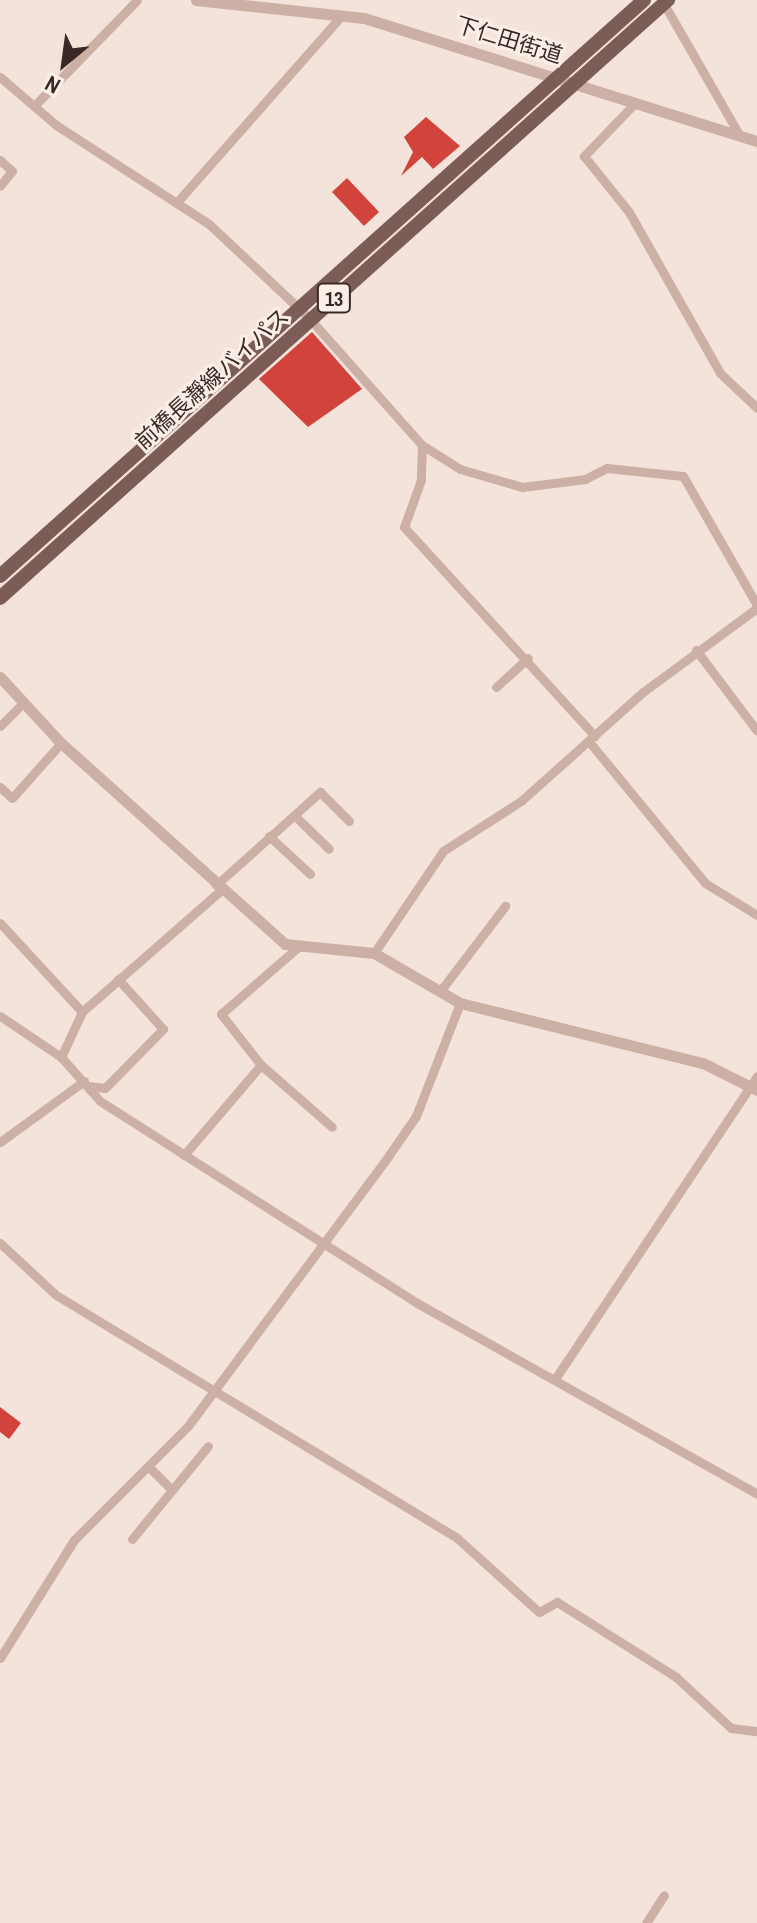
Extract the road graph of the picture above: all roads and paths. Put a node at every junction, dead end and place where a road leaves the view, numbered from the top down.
1 (137, 0) edge
2 (196, 0) edge
3 (644, 0) edge
4 (666, 2) edge
5 (342, 15) junction
6 (0, 77) edge
7 (556, 77) junction
8 (573, 81) junction
9 (635, 103) junction
10 (35, 105) junction
11 (740, 136) junction
12 (757, 141) edge
13 (0, 160) edge
14 (0, 186) edge
15 (178, 201) junction
16 (305, 315) junction
17 (757, 408) edge
18 (422, 445) junction
19 (0, 576) edge
20 (0, 598) edge
21 (757, 607) edge
22 (696, 650) junction
23 (528, 658) junction
24 (0, 677) edge
25 (496, 687) dead end
26 (23, 703) junction
27 (0, 726) edge
28 (757, 731) edge
29 (593, 740) junction
30 (61, 743) junction
31 (0, 787) edge
32 (295, 816) junction
33 (349, 821) dead end
34 (269, 836) junction
35 (329, 849) dead end
36 (310, 874) dead end
37 (218, 888) junction
38 (505, 906) dead end
39 (757, 915) edge
40 (0, 923) edge
41 (298, 947) junction
42 (374, 953) junction
43 (118, 979) junction
44 (441, 990) junction
45 (460, 1003) junction
46 (82, 1012) junction
47 (0, 1016) edge
48 (61, 1057) junction
49 (261, 1065) junction
50 (86, 1084) junction
51 (755, 1084) edge
52 (332, 1127) dead end
53 (0, 1142) edge
54 (184, 1155) junction
55 (326, 1242) junction
56 (0, 1243) edge
57 (555, 1379) junction
58 (211, 1392) junction
59 (208, 1446) dead end
60 (150, 1468) junction
61 (172, 1490) junction
62 (757, 1494) edge
63 (132, 1539) dead end
64 (3, 1646) edge
65 (0, 1658) edge
66 (757, 1731) edge
67 (664, 1895) dead end
68 (650, 1922) edge

1 - 10 street
2 - 5 street, 下仁田街道
3 - 7 main road, 前橋長瀞線バイパス / 13
4 - 8 main road, 前橋長瀞線バイパス / 13
4 - 11 street
5 - 7 street, 下仁田街道
5 - 15 street
6 - 10 street
7 - 8 street, 下仁田街道
7 - 16 main road, 前橋長瀞線バイパス / 13
8 - 9 street, 下仁田街道
8 - 16 main road, 前橋長瀞線バイパス / 13
9 - 11 street, 下仁田街道
9 - 17 street
10 - 15 street
11 - 12 street, 下仁田街道
13 - 14 street
15 - 16 street
16 - 18 street
16 - 19 main road, 前橋長瀞線バイパス / 13
16 - 20 main road, 前橋長瀞線バイパス / 13
18 - 21 street
18 - 23 street
21 - 22 street
22 - 28 street
22 - 29 street
23 - 25 street
23 - 29 street
24 - 26 street
26 - 27 street
26 - 30 street
29 - 39 street
29 - 42 street
30 - 31 street
30 - 37 street
32 - 33 street
32 - 34 street
32 - 35 street
34 - 36 street
34 - 37 street
37 - 41 street
37 - 43 street
38 - 44 street
40 - 46 street
41 - 42 street
41 - 49 street
42 - 44 street
43 - 46 street
43 - 50 street
44 - 45 street
45 - 51 street
45 - 55 street
46 - 48 street
47 - 48 street
48 - 50 street
49 - 52 street
49 - 54 street
50 - 53 street
50 - 54 street
51 - 57 street
54 - 55 street
55 - 57 street
55 - 58 street
56 - 58 street
57 - 62 street
58 - 60 street
58 - 66 street
59 - 61 street
60 - 61 street
60 - 64 street
61 - 63 street
64 - 65 street
67 - 68 street

